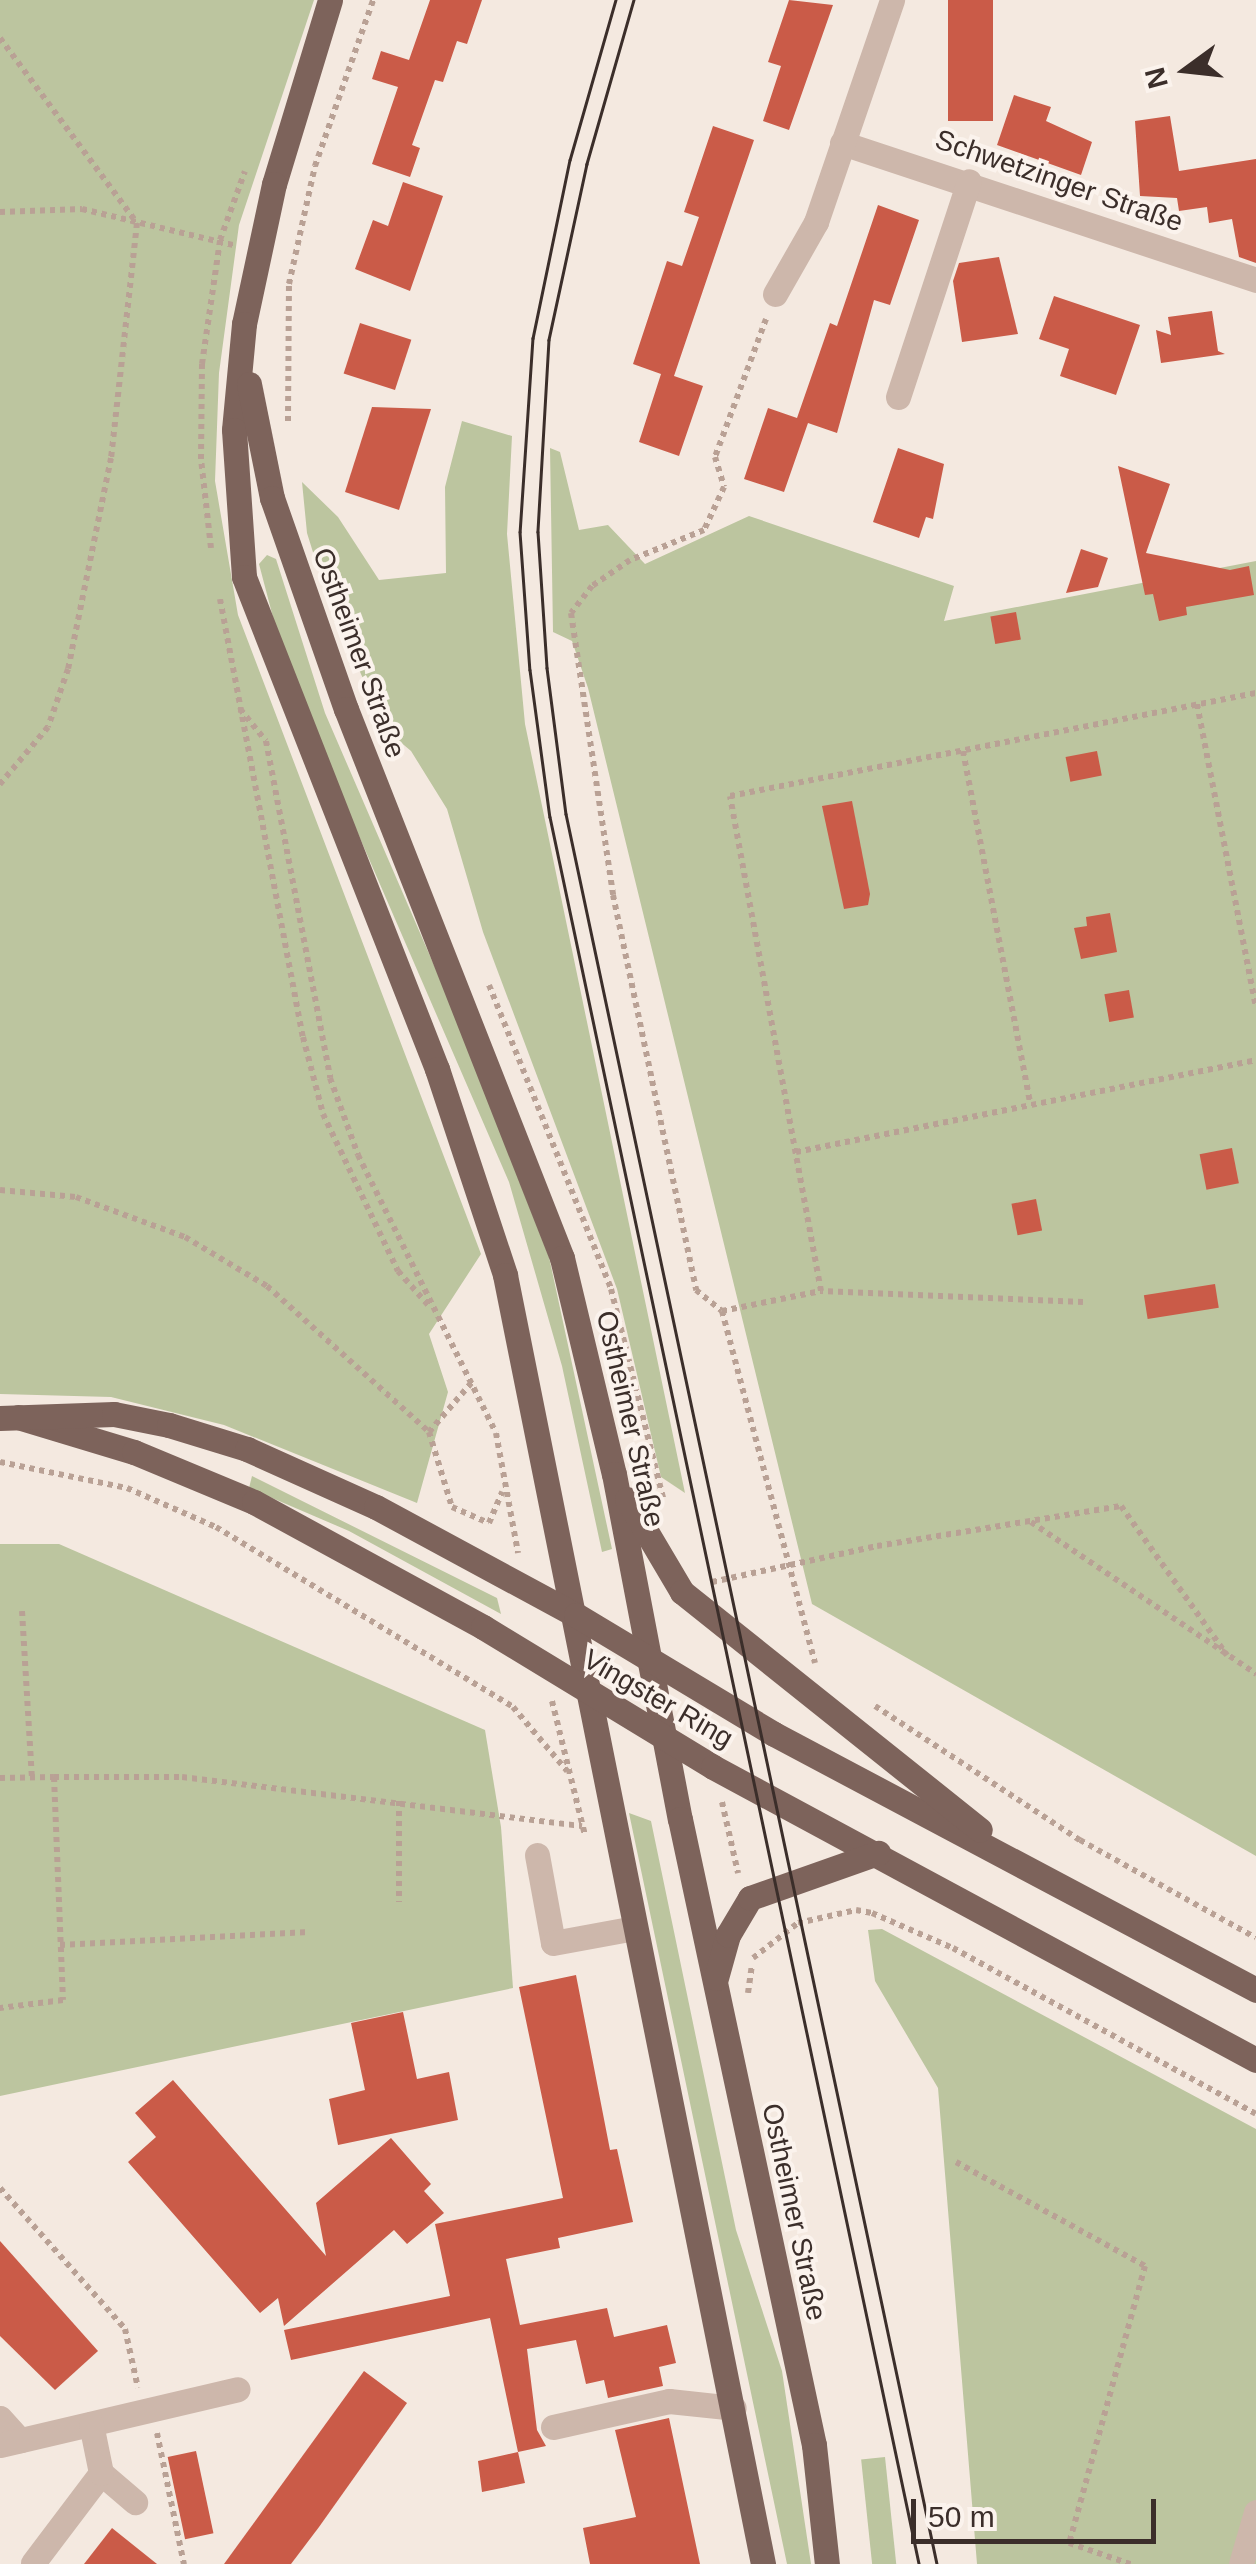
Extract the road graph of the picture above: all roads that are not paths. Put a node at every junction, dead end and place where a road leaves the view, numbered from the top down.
1 (330, 0) edge
2 (892, 0) edge
3 (842, 143) junction
4 (969, 181) junction
5 (1256, 280) edge
6 (775, 294) road end
7 (244, 324) junction
8 (898, 398) dead end
9 (290, 552) junction
10 (243, 565) junction
11 (9, 1418) edge
12 (614, 1474) junction
13 (576, 1615) junction
14 (649, 1658) junction
15 (592, 1696) junction
16 (664, 1740) junction
17 (878, 1853) junction
18 (537, 1855) dead end
19 (1019, 1862) junction
20 (635, 1928) junction
21 (714, 1983) junction
22 (1256, 1990) edge
23 (1256, 2060) edge
24 (238, 2388) dead end
25 (734, 2408) junction
26 (0, 2418) edge
27 (91, 2424) junction
28 (553, 2427) dead end
29 (10, 2443) edge
30 (101, 2473) junction
31 (134, 2502) dead end
32 (1256, 2512) edge
33 (33, 2562) edge
34 (763, 2564) edge
35 (827, 2564) edge
36 (1241, 2564) edge

1 - 7 main road, Ostheimer Straße
2 - 3 street
3 - 4 street, Schwetzinger Straße
3 - 6 street
4 - 5 street, Schwetzinger Straße
4 - 8 street
7 - 9 main road, Ostheimer Straße
7 - 10 main road, Ostheimer Straße
9 - 10 main road
9 - 12 main road, Ostheimer Straße
10 - 13 main road, Ostheimer Straße
11 - 13 main road, Vingster Ring
11 - 15 main road, Vingster Ring
12 - 14 main road, Ostheimer Straße
12 - 19 main road
13 - 14 main road, Vingster Ring
13 - 15 main road, Ostheimer Straße
14 - 16 main road, Ostheimer Straße
14 - 19 main road, Vingster Ring
15 - 16 main road, Vingster Ring
15 - 20 main road, Ostheimer Straße
16 - 17 main road, Vingster Ring
16 - 21 main road, Ostheimer Straße
17 - 21 main road
17 - 23 main road, Vingster Ring
18 - 20 street
19 - 22 main road, Vingster Ring
20 - 25 main road, Ostheimer Straße
21 - 35 main road, Ostheimer Straße
24 - 27 street
25 - 28 street
25 - 34 main road, Ostheimer Straße
26 - 29 street
27 - 29 street
27 - 30 street
30 - 31 street
30 - 33 street
32 - 36 street

